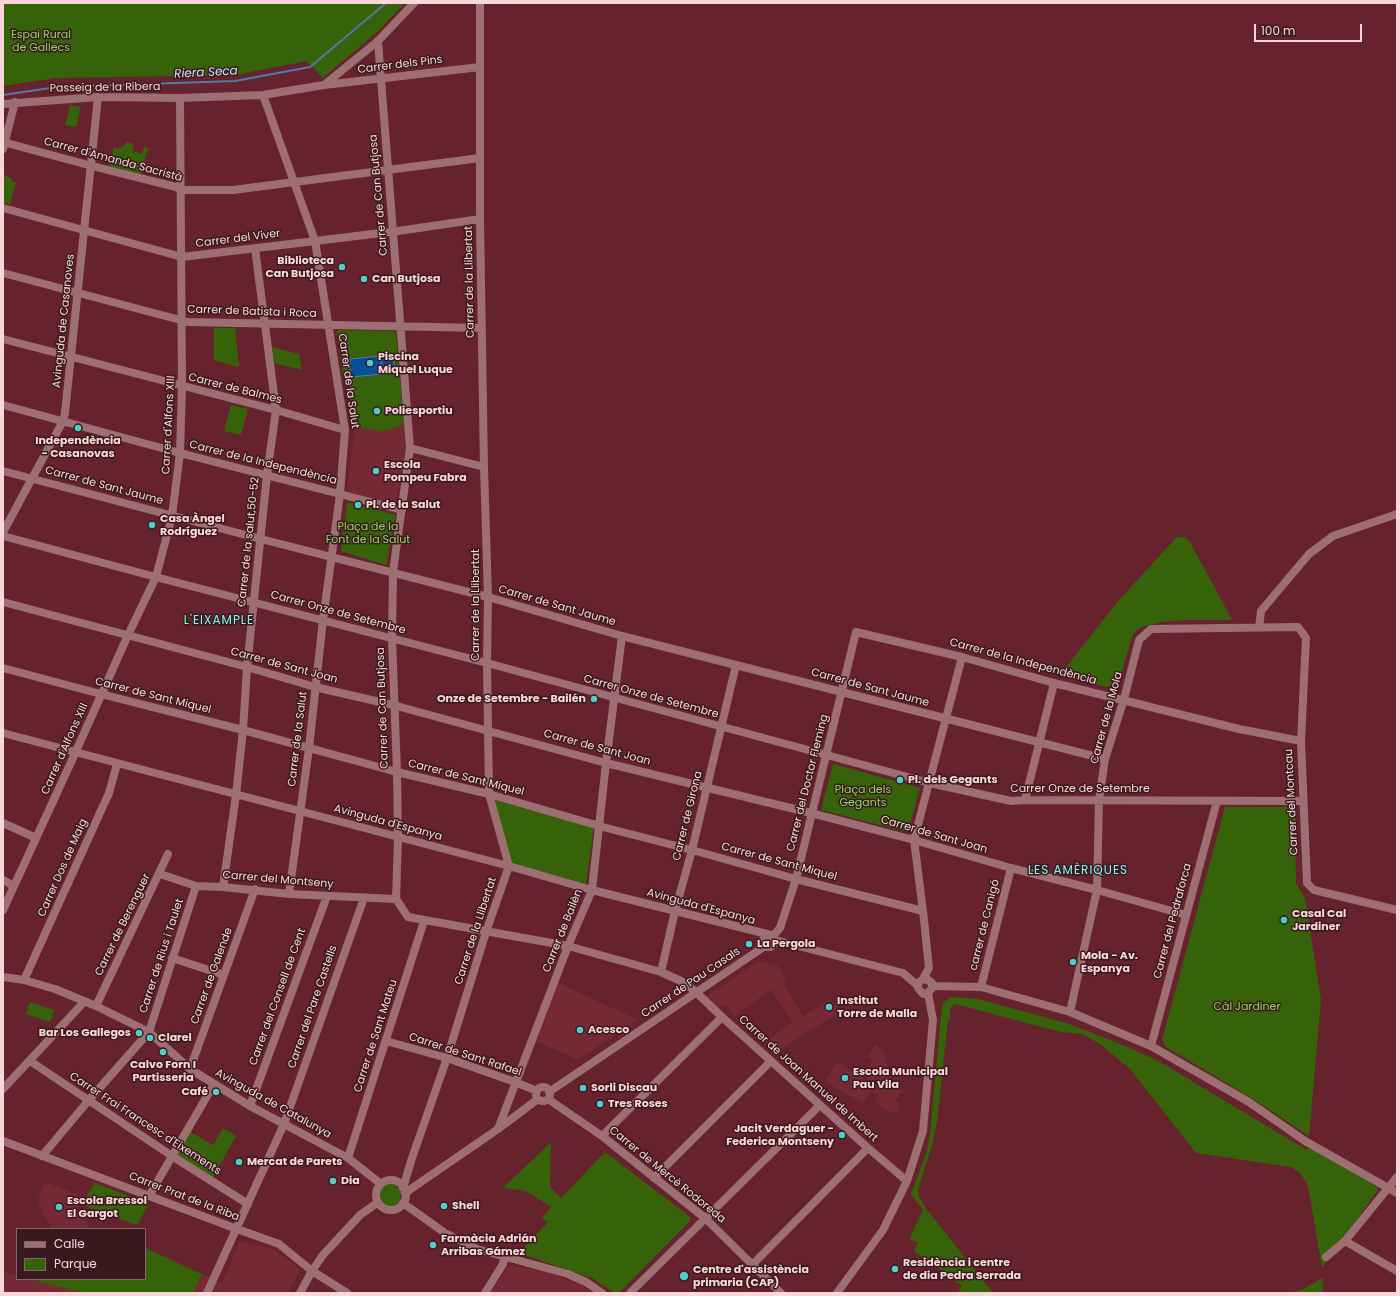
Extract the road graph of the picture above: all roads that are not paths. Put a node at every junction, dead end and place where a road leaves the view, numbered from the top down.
1 (414, 3) edge
2 (480, 3) edge
3 (378, 41) junction
4 (480, 67) junction
5 (380, 79) junction
6 (324, 85) junction
7 (263, 94) junction
8 (98, 98) junction
9 (180, 98) junction
10 (15, 102) junction
11 (3, 104) edge
12 (4, 144) edge
13 (480, 158) junction
14 (92, 166) junction
15 (388, 170) junction
16 (294, 182) junction
17 (181, 190) junction
18 (3, 208) edge
19 (480, 219) junction
20 (84, 231) junction
21 (393, 231) junction
22 (315, 241) junction
23 (256, 248) junction
24 (182, 257) junction
25 (3, 273) edge
26 (78, 294) junction
27 (182, 321) junction
28 (266, 324) junction
29 (329, 325) junction
30 (400, 326) junction
31 (482, 328) junction
32 (3, 339) edge
33 (72, 357) junction
34 (182, 387) junction
35 (3, 405) edge
36 (276, 410) junction
37 (63, 421) junction
38 (345, 430) junction
39 (410, 448) junction
40 (180, 453) junction
41 (484, 467) junction
42 (3, 471) edge
43 (267, 475) junction
44 (32, 478) junction
45 (340, 494) junction
46 (402, 510) junction
47 (1397, 514) edge
48 (172, 516) junction
49 (3, 532) edge
50 (3, 536) edge
51 (261, 539) junction
52 (332, 556) junction
53 (393, 572) junction
54 (156, 577) junction
55 (488, 597) junction
56 (3, 602) edge
57 (254, 602) junction
58 (323, 620) junction
59 (1298, 627) joint
60 (1259, 628) junction
61 (856, 632) joint
62 (128, 635) junction
63 (622, 636) junction
64 (392, 638) junction
65 (962, 657) junction
66 (487, 663) junction
67 (736, 665) junction
68 (247, 667) junction
69 (3, 668) edge
70 (1054, 683) junction
71 (316, 687) junction
72 (842, 692) junction
73 (102, 694) junction
74 (614, 699) junction
75 (1124, 699) junction
76 (393, 705) junction
77 (946, 719) junction
78 (722, 728) junction
79 (243, 730) junction
80 (487, 730) junction
81 (3, 733) edge
82 (1040, 742) junction
83 (1301, 742) junction
84 (309, 748) junction
85 (75, 753) junction
86 (826, 755) junction
87 (1105, 759) junction
88 (606, 763) junction
89 (116, 764) junction
90 (397, 772) junction
91 (930, 783) junction
92 (706, 787) junction
93 (489, 794) junction
94 (236, 795) junction
95 (1025, 800) junction
96 (1099, 800) junction
97 (1217, 801) junction
98 (1303, 801) junction
99 (299, 811) junction
100 (811, 813) junction
101 (3, 823) edge
102 (600, 826) junction
103 (36, 838) junction
104 (398, 838) junction
105 (914, 840) junction
106 (692, 850) junction
107 (168, 854) dead end
108 (509, 866) junction
109 (1011, 868) junction
110 (160, 874) junction
111 (796, 879) junction
112 (3, 880) edge
113 (14, 886) junction
114 (196, 886) junction
115 (223, 887) junction
116 (255, 889) junction
117 (592, 890) junction
118 (1097, 890) junction
119 (289, 894) junction
120 (327, 896) junction
121 (364, 898) junction
122 (396, 899) junction
123 (3, 910) edge
124 (1397, 910) edge
125 (674, 911) junction
126 (923, 911) junction
127 (1186, 915) junction
128 (424, 920) junction
129 (486, 932) junction
130 (772, 937) junction
131 (568, 946) junction
132 (172, 958) junction
133 (661, 972) junction
134 (224, 975) junction
135 (3, 977) edge
136 (24, 980) junction
137 (920, 982) junction
138 (932, 986) junction
139 (981, 987) junction
140 (696, 992) junction
141 (928, 993) junction
142 (84, 1002) junction
143 (96, 1006) junction
144 (1070, 1012) junction
145 (722, 1017) junction
146 (149, 1032) junction
147 (386, 1041) junction
148 (1151, 1046) junction
149 (447, 1058) junction
150 (30, 1061) junction
151 (771, 1062) junction
152 (190, 1069) junction
153 (515, 1082) junction
154 (214, 1084) junction
155 (3, 1089) edge
156 (537, 1095) junction
157 (549, 1096) junction
158 (89, 1100) junction
159 (820, 1105) junction
160 (250, 1106) junction
161 (284, 1124) junction
162 (498, 1129) junction
163 (602, 1136) junction
164 (3, 1141) edge
165 (868, 1148) junction
166 (42, 1156) junction
167 (172, 1156) junction
168 (348, 1158) junction
169 (1397, 1177) edge
170 (654, 1178) junction
171 (907, 1181) junction
172 (382, 1184) junction
173 (1389, 1187) junction
174 (404, 1190) junction
175 (1397, 1192) edge
176 (148, 1196) junction
177 (377, 1203) junction
178 (403, 1203) junction
179 (248, 1204) junction
180 (705, 1218) junction
181 (237, 1229) junction
182 (1345, 1241) junction
183 (505, 1256) junction
184 (1326, 1257) dead end
185 (753, 1264) junction
186 (312, 1271) junction
187 (1397, 1272) edge
188 (207, 1293) edge
189 (300, 1293) edge
190 (347, 1293) edge
191 (485, 1293) edge
192 (602, 1293) edge
193 (630, 1293) edge
194 (781, 1293) edge
195 (837, 1293) edge

1 - 3 street
2 - 4 street, Carrer de la Llibertat
3 - 5 street, Carrer de Can Butjosa
3 - 6 street
4 - 5 street, Carrer dels Pins
4 - 13 street, Carrer de la Llibertat
5 - 6 street, Carrer dels Pins
5 - 15 street, Carrer de Can Butjosa
6 - 7 street, Passeig de la Ribera
7 - 9 street, Passeig de la Ribera
7 - 16 street, Carrer de la Salut
8 - 9 street, Passeig de la Ribera
8 - 10 street, Passeig de la Ribera
8 - 14 street, Avinguda de Casanoves
9 - 17 street, Carrer d'Alfons XIII
10 - 11 street, Passeig de la Ribera
10 - 12 street
12 - 14 street, Carrer d'Amanda Sacristà
13 - 15 street, Carrer d'Amanda Sacristà
13 - 19 street, Carrer de la Llibertat
14 - 17 street, Carrer d'Amanda Sacristà
14 - 20 street, Avinguda de Casanoves
15 - 16 street, Carrer d'Amanda Sacristà
15 - 21 street, Carrer de Can Butjosa
16 - 17 street, Carrer d'Amanda Sacristà
16 - 22 street, Carrer de la Salut
17 - 24 street, Carrer d'Alfons XIII
18 - 20 street, Carrer del Viver
19 - 21 street, Carrer del Viver
19 - 31 street, Carrer de la Llibertat
20 - 24 street, Carrer del Viver
20 - 26 street, Avinguda de Casanoves
21 - 22 street, Carrer del Viver
21 - 30 street, Carrer de Can Butjosa
22 - 23 street, Carrer del Viver
22 - 29 street, Carrer de la Salut
23 - 24 street, Carrer del Viver
23 - 28 street, Carrer de la salut,50-52
24 - 27 street, Carrer d'Alfons XIII
25 - 26 street, Carrer de Batista i Roca
26 - 27 street, Carrer de Batista i Roca
26 - 33 street, Avinguda de Casanoves
27 - 28 street, Carrer de Batista i Roca
27 - 34 street, Carrer d'Alfons XIII
28 - 29 street, Carrer de Batista i Roca
28 - 36 street, Carrer de la salut,50-52
29 - 30 street, Carrer de Batista i Roca
29 - 38 street, Carrer de la Salut
30 - 31 street, Carrer de Batista i Roca
30 - 39 street, Carrer de Can Butjosa
31 - 41 street, Carrer de la Llibertat
32 - 33 street, Carrer de Balmes
33 - 34 street, Carrer de Balmes
33 - 37 street, Avinguda de Casanoves
34 - 36 street, Carrer de Balmes
34 - 40 street, Carrer d'Alfons XIII
35 - 37 street, Carrer de la Independència
36 - 38 street, Carrer de Balmes
36 - 43 street, Carrer de la salut,50-52
37 - 40 street, Carrer de la Independència
37 - 44 street, Avinguda de Casanoves
38 - 45 street, Carrer de la Salut
39 - 41 street
39 - 46 street, Carrer de Can Butjosa
40 - 43 street, Carrer de la Independència
40 - 48 street, Carrer d'Alfons XIII
41 - 55 street, Carrer de la Llibertat
42 - 44 street, Carrer de Sant Jaume
43 - 45 street, Carrer de la Independència
43 - 51 street, Carrer de la salut,50-52
44 - 48 street, Carrer de Sant Jaume
44 - 49 street, Avinguda de Casanoves
45 - 46 street, Carrer de la Independència
45 - 52 street, Carrer de la Salut
46 - 53 street, Carrer de Can Butjosa
47 - 60 street
48 - 51 street, Carrer de Sant Jaume
48 - 54 street, Carrer d'Alfons XIII
50 - 54 street, Carrer Onze de Setembre
51 - 52 street, Carrer de Sant Jaume
51 - 57 street, Carrer de la salut,50-52
52 - 53 street, Carrer de Sant Jaume
52 - 58 street, Carrer de la Salut
53 - 55 street, Carrer de Sant Jaume
53 - 64 street, Carrer de Can Butjosa
54 - 57 street, Carrer Onze de Setembre
54 - 62 street, Carrer d'Alfons XIII
55 - 63 street, Carrer de Sant Jaume
55 - 66 street, Carrer de la Llibertat
56 - 62 street, Carrer de Sant Joan
57 - 58 street, Carrer Onze de Setembre
57 - 68 street, Carrer de la salut,50-52
58 - 64 street, Carrer Onze de Setembre
58 - 71 street, Carrer de la Salut
59 - 60 street, Carrer de la Mola
59 - 83 street, Carrer del Montcau
60 - 75 street, Carrer de la Mola
61 - 65 street, Carrer de la Independència
61 - 72 street, Carrer del Doctor Fleming
62 - 68 street, Carrer de Sant Joan
62 - 73 street, Carrer d'Alfons XIII
63 - 67 street, Carrer de Sant Jaume
63 - 74 street, Carrer de Bailèn
64 - 66 street, Carrer Onze de Setembre
64 - 76 street, Carrer de Can Butjosa
65 - 70 street, Carrer de la Independència
65 - 77 street
66 - 74 street, Carrer Onze de Setembre
66 - 80 street, Carrer de la Llibertat
67 - 72 street, Carrer de Sant Jaume
67 - 78 street, Carrer de Girona
68 - 71 street, Carrer de Sant Joan
68 - 79 street, Carrer de la salut,50-52
69 - 73 street, Carrer de Sant Miquel
70 - 75 street, Carrer de la Independència
70 - 82 street
71 - 76 street, Carrer de Sant Joan
71 - 84 street, Carrer de la Salut
72 - 77 street, Carrer de Sant Jaume
72 - 86 street, Carrer del Doctor Fleming
73 - 79 street, Carrer de Sant Miquel
73 - 85 street, Carrer d'Alfons XIII
74 - 78 street, Carrer Onze de Setembre
74 - 88 street, Carrer de Bailèn
75 - 83 street, Carrer de la Independència
75 - 87 street, Carrer de la Mola
76 - 80 street, Carrer de Sant Joan
76 - 90 street, Carrer de Can Butjosa
77 - 82 street, Carrer de Sant Jaume
77 - 91 street
78 - 86 street, Carrer Onze de Setembre
78 - 92 street, Carrer de Girona
79 - 84 street, Carrer de Sant Miquel
79 - 94 street, Carrer de la salut,50-52
80 - 88 street, Carrer de Sant Joan
80 - 93 street, Carrer de la Llibertat
81 - 85 street, Avinguda d'Espanya
82 - 87 street, Carrer de Sant Jaume
82 - 95 street
83 - 98 street, Carrer del Montcau
84 - 90 street, Carrer de Sant Miquel
84 - 99 street, Carrer de la Salut
85 - 89 street, Avinguda d'Espanya
85 - 103 street, Carrer d'Alfons XIII
86 - 91 street, Carrer Onze de Setembre
86 - 100 street, Carrer del Doctor Fleming
87 - 96 street, Carrer de la Mola
88 - 92 street, Carrer de Sant Joan
88 - 102 street, Carrer de Bailèn
89 - 94 street, Avinguda d'Espanya
89 - 136 street, Carrer Dos de Maig
90 - 93 street, Carrer de Sant Miquel
90 - 104 street, Carrer de Can Butjosa
91 - 95 street, Carrer Onze de Setembre
91 - 105 street
92 - 100 street, Carrer de Sant Joan
92 - 106 street, Carrer de Girona
93 - 102 street, Carrer de Sant Miquel
93 - 108 street, Carrer de la Llibertat
94 - 99 street, Avinguda d'Espanya
94 - 115 street, Carrer de la salut,50-52
95 - 96 street, Carrer Onze de Setembre
96 - 97 street, Carrer Onze de Setembre
96 - 118 street, Carrer de la Mola
97 - 98 street, Carrer Onze de Setembre
97 - 127 street, Carrer del Pedraforca
98 - 124 street, Carrer del Montcau
99 - 104 street, Avinguda d'Espanya
99 - 119 street, Carrer de la Salut
100 - 105 street, Carrer de Sant Joan
100 - 111 street, Carrer del Doctor Fleming
101 - 103 street
102 - 106 street, Carrer de Sant Miquel
102 - 117 street, Carrer de Bailèn
103 - 113 street, Carrer d'Alfons XIII
104 - 108 street, Avinguda d'Espanya
104 - 122 street, Carrer de Can Butjosa
105 - 109 street, Carrer de Sant Joan
105 - 126 street
106 - 111 street, Carrer de Sant Miquel
106 - 125 street, Carrer de Girona
107 - 110 street, Carrer de Berenguer
108 - 117 street, Avinguda d'Espanya
108 - 129 street, Carrer de la Llibertat
109 - 118 street, Carrer de Sant Joan
109 - 139 street, carrer de Canigó
110 - 114 street, Carrer del Montseny
110 - 143 street, Carrer de Berenguer
111 - 126 street, Carrer de Sant Miquel
111 - 130 street, Carrer del Doctor Fleming
112 - 113 street
113 - 123 street, Carrer d'Alfons XIII
114 - 115 street, Carrer del Montseny
114 - 132 street, Carrer de Rius i Taulet
115 - 116 street, Carrer del Montseny
116 - 119 street, Carrer del Montseny
116 - 134 street, Carrer de Galende
117 - 125 street, Avinguda d'Espanya
117 - 131 street, Carrer de Bailèn
118 - 127 street, Carrer de Sant Joan
118 - 144 street, Carrer de la Mola
119 - 120 street, Carrer del Montseny
120 - 121 street, Carrer del Montseny
120 - 160 street, Carrer del Consell de Cent
121 - 122 street, Carrer del Montseny
121 - 161 street, Carrer del Pare Castells
122 - 128 street, Carrer de Joan Manuel de Imbert
125 - 130 street, Avinguda d'Espanya
125 - 133 street, Carrer de Girona
126 - 137 street
127 - 148 street, Carrer del Pedraforca
128 - 129 street, Carrer de Joan Manuel de Imbert
128 - 147 street, Carrer de Sant Mateu
129 - 131 street, Carrer de Joan Manuel de Imbert
129 - 149 street, Carrer de la Llibertat
130 - 137 street, Avinguda d'Espanya
130 - 140 street, Carrer de Pau Casals
131 - 133 street, Carrer de Joan Manuel de Imbert
131 - 153 street, Carrer de Bailèn
132 - 134 street
132 - 146 street, Carrer de Rius i Taulet
133 - 140 street, Carrer de Joan Manuel de Imbert
134 - 152 street, Carrer de Galende
135 - 136 street, Avinguda de Catalunya
136 - 142 street, Avinguda de Catalunya
137 - 138 street
137 - 141 street
138 - 139 street
138 - 141 street
139 - 144 street
140 - 145 street, Carrer de Joan Manuel de Imbert
140 - 157 street, Carrer de Pau Casals
141 - 171 street
142 - 143 street, Avinguda de Catalunya
142 - 150 street
143 - 146 street, Avinguda de Catalunya
144 - 148 street
145 - 151 street, Carrer de Joan Manuel de Imbert
145 - 163 street
146 - 152 street, Avinguda de Catalunya
146 - 158 street
147 - 149 street, Carrer de Sant Rafael
147 - 168 street, Carrer de Sant Mateu
148 - 173 street
149 - 153 street, Carrer de Sant Rafael
149 - 174 street, Carrer de la Llibertat
150 - 155 street
150 - 158 street, Carrer Frai Francesc d'Eixements
151 - 159 street, Carrer de Joan Manuel de Imbert
151 - 170 street
152 - 154 street, Avinguda de Catalunya
153 - 156 street, Carrer de Sant Rafael
153 - 162 street, Carrer de Bailèn
154 - 160 street, Avinguda de Catalunya
154 - 167 street
156 - 157 street
156 - 157 street
156 - 162 street
157 - 163 street, Carrer de Mercè Rodoreda
158 - 166 street
158 - 167 street, Carrer Frai Francesc d'Eixements
159 - 165 street, Carrer de Joan Manuel de Imbert
159 - 180 street
160 - 161 street, Avinguda de Catalunya
161 - 168 street, Avinguda de Catalunya
161 - 179 street, Carrer del Pare Castells
162 - 174 street
163 - 170 street, Carrer de Mercè Rodoreda
164 - 166 street, Carrer Prat de la Riba
165 - 171 street, Carrer de Joan Manuel de Imbert
165 - 185 street
166 - 176 street, Carrer Prat de la Riba
167 - 176 street
167 - 179 street, Carrer Frai Francesc d'Eixements
168 - 172 street, Avinguda de Catalunya
169 - 173 street
170 - 180 street, Carrer de Mercè Rodoreda
171 - 195 street
172 - 174 street
172 - 177 street
173 - 175 street
173 - 182 street
174 - 178 street
176 - 181 street, Carrer Prat de la Riba
177 - 178 street
177 - 186 street
178 - 183 street
179 - 181 street, Carrer del Pare Castells
180 - 185 street, Carrer de Mercè Rodoreda
180 - 193 street
181 - 186 street, Carrer Prat de la Riba
181 - 188 street, Carrer del Pare Castells
182 - 184 street
182 - 187 street
183 - 191 street
183 - 192 street
185 - 194 street, Carrer de Mercè Rodoreda
186 - 189 street
186 - 190 street, Carrer Prat de la Riba

